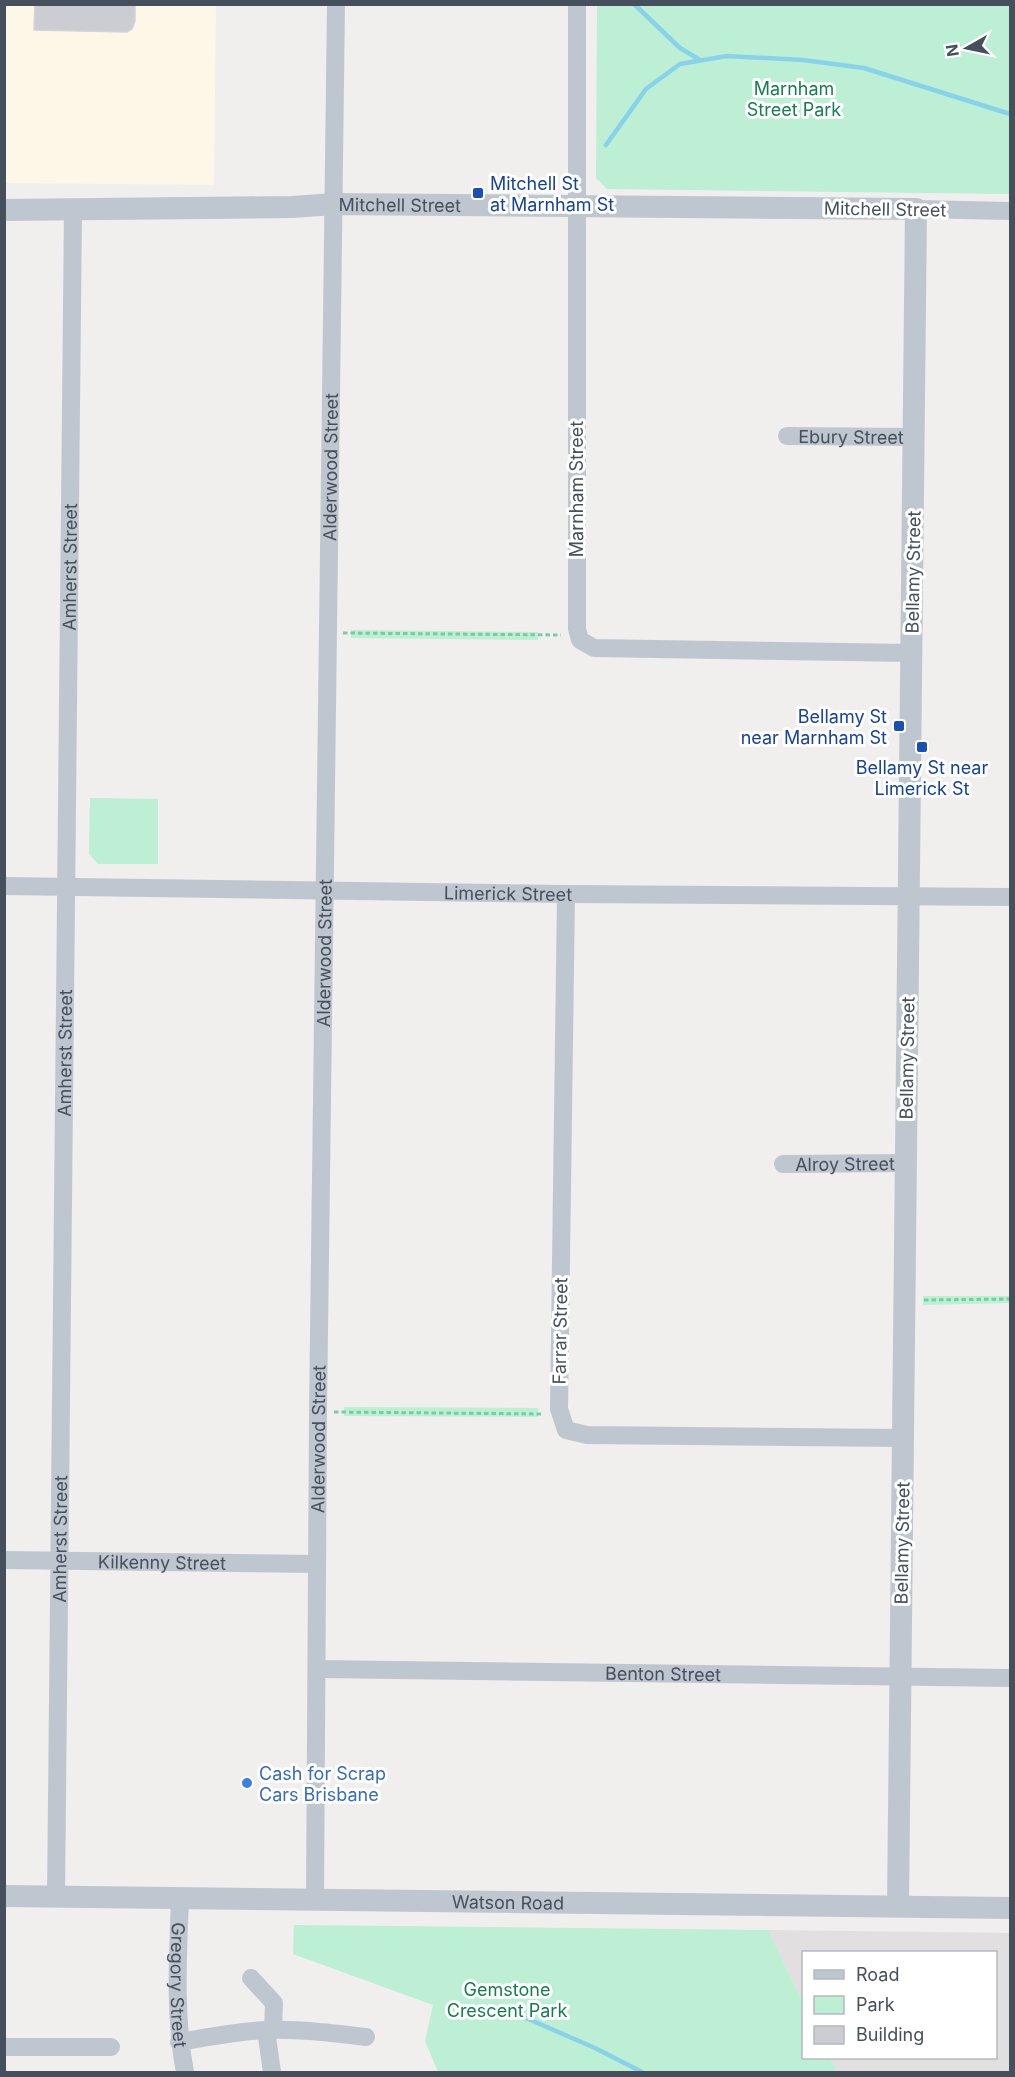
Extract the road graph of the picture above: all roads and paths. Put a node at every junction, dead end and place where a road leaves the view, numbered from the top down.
1 (336, 4) edge
2 (577, 4) edge
3 (334, 204) junction
4 (576, 206) junction
5 (73, 209) junction
6 (916, 209) junction
7 (4, 210) edge
8 (1011, 211) edge
9 (787, 436) dead end
10 (915, 437) junction
11 (577, 629) junction
12 (328, 633) junction
13 (911, 653) junction
14 (4, 886) edge
15 (65, 886) junction
16 (326, 890) junction
17 (566, 894) junction
18 (909, 896) junction
19 (1011, 897) edge
20 (906, 1163) junction
21 (783, 1164) dead end
22 (1011, 1299) edge
23 (904, 1300) junction
24 (559, 1409) junction
25 (318, 1412) junction
26 (903, 1438) junction
27 (4, 1560) edge
28 (60, 1561) junction
29 (317, 1564) junction
30 (317, 1669) junction
31 (901, 1676) junction
32 (1011, 1678) edge
33 (4, 1896) edge
34 (56, 1897) junction
35 (180, 1898) junction
36 (315, 1901) junction
37 (898, 1906) junction
38 (1011, 1908) edge
39 (251, 1978) dead end
40 (270, 2030) junction
41 (366, 2037) dead end
42 (179, 2042) junction
43 (4, 2047) edge
44 (111, 2047) dead end
45 (185, 2073) edge
46 (272, 2073) edge

1 - 3 street, Alderwood Street
2 - 4 street, Marnham Street
3 - 4 street, Mitchell Street
3 - 5 street, Mitchell Street
3 - 12 street, Alderwood Street
4 - 6 street, Mitchell Street
4 - 11 street, Marnham Street
5 - 7 street, Mitchell Street
5 - 15 street, Amherst Street
6 - 8 street, Mitchell Street
6 - 10 street, Bellamy Street
9 - 10 street, Ebury Street
10 - 13 street, Bellamy Street
11 - 12 path
11 - 13 street
12 - 16 street, Alderwood Street
13 - 18 street, Bellamy Street
14 - 15 street, Limerick Street
15 - 16 street, Limerick Street
15 - 28 street, Amherst Street
16 - 17 street, Limerick Street
16 - 25 street, Alderwood Street
17 - 18 street, Limerick Street
17 - 24 street, Farrar Street
18 - 19 street, Limerick Street
18 - 20 street, Bellamy Street
20 - 21 street, Alroy Street
20 - 23 street, Bellamy Street
22 - 23 path
23 - 26 street, Bellamy Street
24 - 25 path
24 - 26 street, Farrar Street
25 - 29 street, Alderwood Street
26 - 31 street, Bellamy Street
27 - 28 street, Kilkenny Street
28 - 29 street, Kilkenny Street
28 - 34 street, Amherst Street
29 - 30 street, Alderwood Street
30 - 31 street, Benton Street
30 - 36 street, Alderwood Street
31 - 32 street, Benton Street
31 - 37 street, Bellamy Street
33 - 34 street, Watson Road
34 - 35 street, Watson Road
35 - 36 street, Watson Road
35 - 42 street, Gregory Street
36 - 37 street, Watson Road
37 - 38 street, Watson Road
39 - 40 street
40 - 41 street
40 - 42 street
40 - 46 street
42 - 45 street, Gregory Street
43 - 44 street

